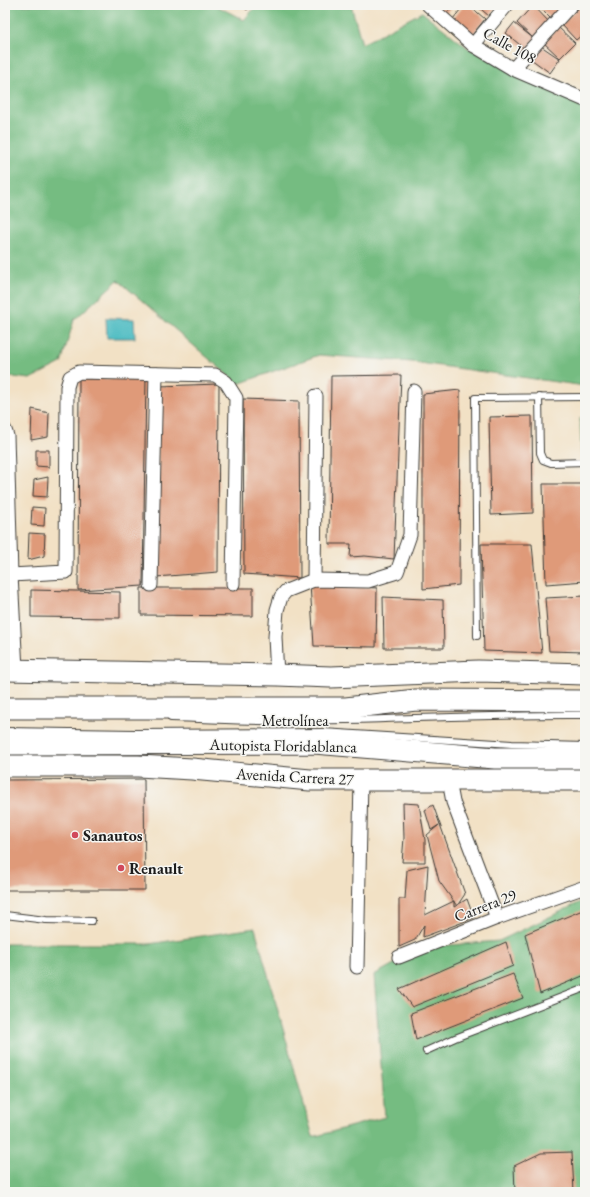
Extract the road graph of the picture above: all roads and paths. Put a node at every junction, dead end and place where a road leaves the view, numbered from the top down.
1 (428, 5) edge
2 (506, 5) edge
3 (570, 5) edge
4 (473, 45) junction
5 (513, 69) junction
6 (585, 100) edge
7 (156, 374) junction
8 (414, 391) dead end
9 (316, 396) dead end
10 (539, 396) junction
11 (585, 397) edge
12 (5, 430) edge
13 (585, 462) edge
14 (11, 575) junction
15 (314, 580) junction
16 (233, 584) dead end
17 (151, 585) dead end
18 (477, 636) dead end
19 (10, 670) edge
20 (585, 674) edge
21 (278, 675) junction
22 (585, 701) edge
23 (5, 708) edge
24 (585, 715) edge
25 (168, 718) dead end
26 (5, 731) edge
27 (5, 744) edge
28 (585, 746) edge
29 (585, 758) edge
30 (5, 766) edge
31 (361, 780) junction
32 (449, 780) junction
33 (585, 780) edge
34 (585, 887) edge
35 (5, 915) edge
36 (497, 918) junction
37 (92, 921) dead end
38 (398, 957) dead end
39 (357, 967) dead end
40 (585, 988) edge
41 (426, 1051) dead end

1 - 4 street, Calle 108
2 - 4 street
3 - 5 street
4 - 5 street, Calle 108
5 - 6 street, Calle 108
7 - 14 street
7 - 16 street
7 - 17 street
8 - 15 street
9 - 15 street
10 - 11 lane
10 - 13 lane
10 - 18 lane
12 - 14 street
14 - 19 street
15 - 21 street
19 - 21 highway
20 - 21 highway
22 - 23 highway
24 - 25 lane, Metrolínea
26 - 28 lane, Metrolínea
27 - 29 highway, Autopista Floridablanca
30 - 31 highway, Avenida Carrera 27
31 - 32 highway, Avenida Carrera 27
31 - 39 street
32 - 33 highway, Avenida Carrera 27
32 - 36 street
34 - 36 street, Carrera 29
35 - 37 lane
36 - 38 street, Carrera 29
40 - 41 lane

